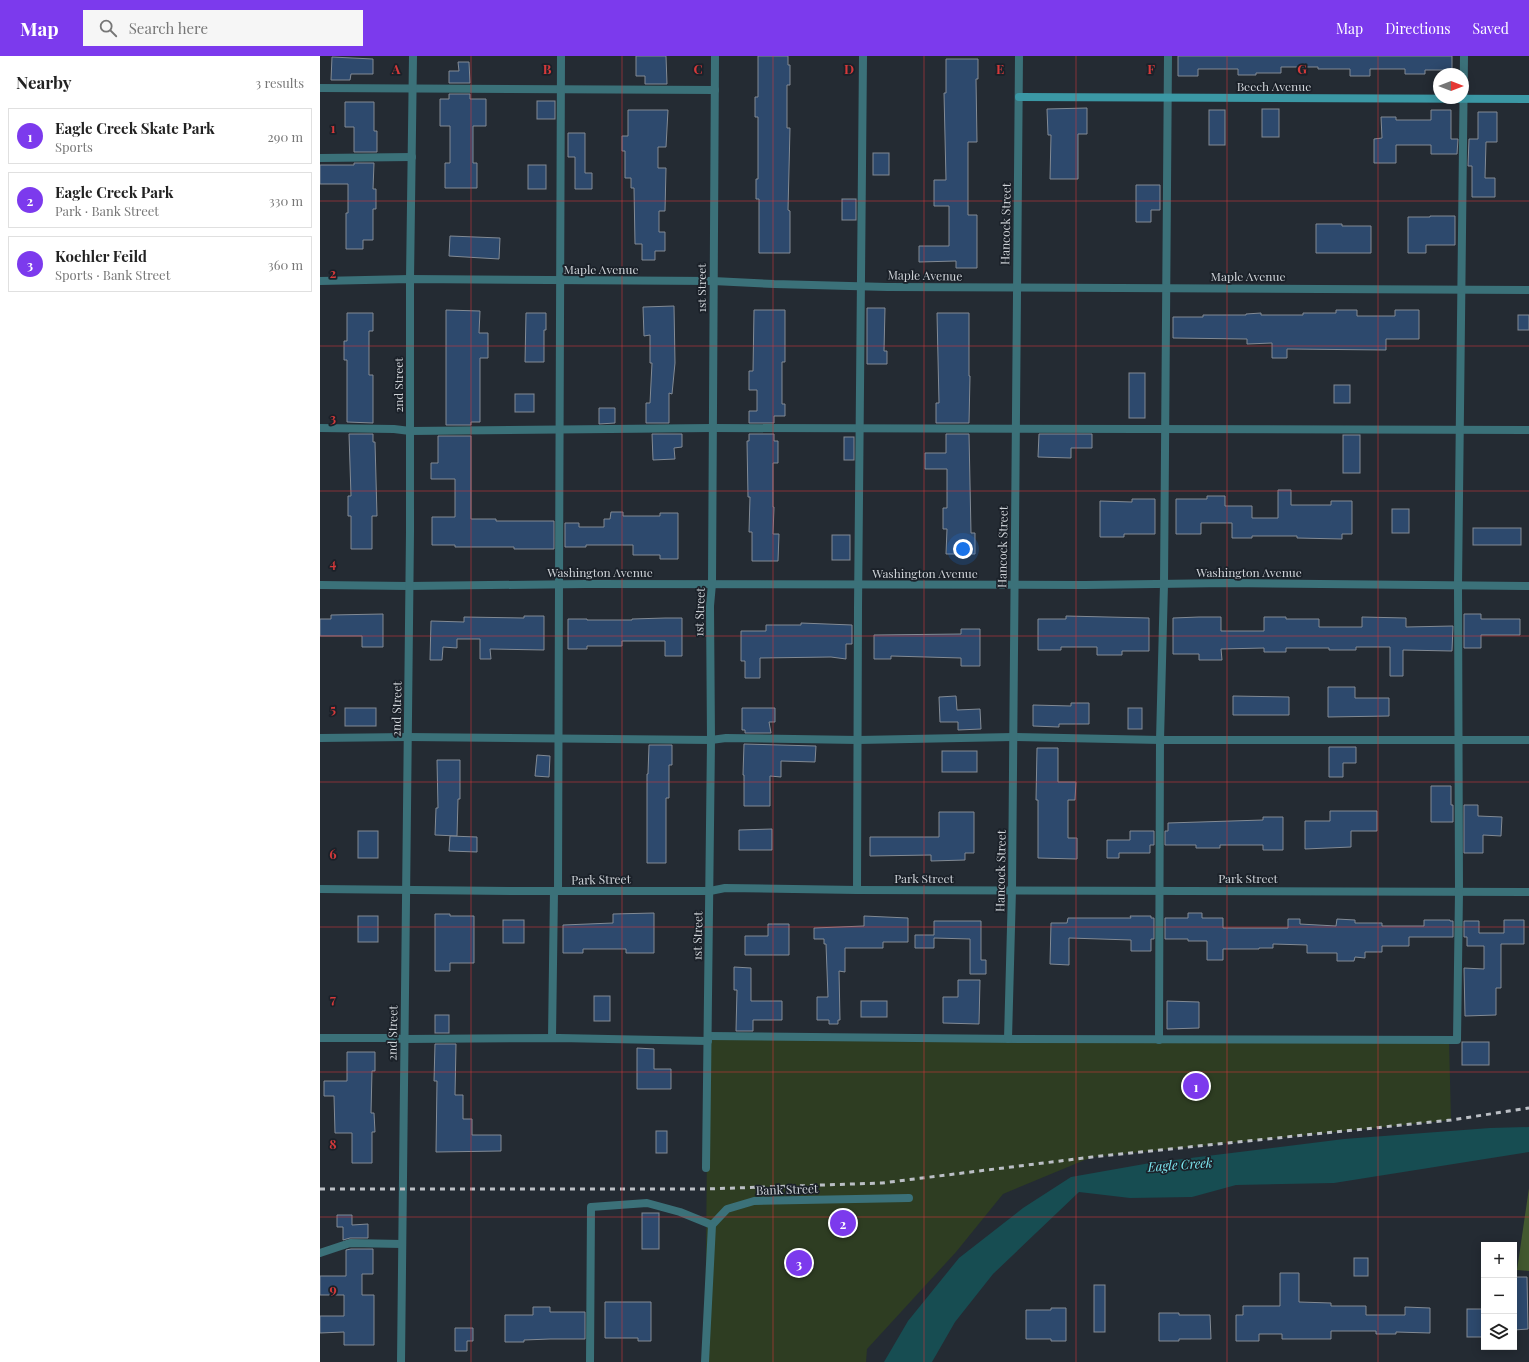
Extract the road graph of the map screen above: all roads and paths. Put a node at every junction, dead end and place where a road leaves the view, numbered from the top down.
1 (413, 56) edge
2 (561, 56) edge
3 (715, 56) edge
4 (863, 56) edge
5 (1019, 56) edge
6 (1168, 56) edge
7 (1464, 56) edge
8 (1464, 68) edge
9 (320, 88) edge
10 (413, 88) junction
11 (561, 88) junction
12 (715, 90) junction
13 (1019, 97) junction
14 (1168, 97) junction
15 (1433, 98) edge
16 (1469, 98) edge
17 (1529, 98) edge
18 (1463, 104) edge
19 (412, 157) junction
20 (320, 158) edge
21 (410, 279) junction
22 (320, 281) edge
23 (561, 281) junction
24 (713, 281) junction
25 (862, 286) junction
26 (1016, 288) junction
27 (1166, 288) junction
28 (1460, 290) junction
29 (1529, 290) edge
30 (320, 428) edge
31 (560, 428) junction
32 (712, 428) junction
33 (860, 428) junction
34 (1015, 430) junction
35 (1165, 430) junction
36 (1459, 430) junction
37 (1529, 430) edge
38 (410, 431) junction
39 (559, 584) junction
40 (712, 584) junction
41 (858, 584) junction
42 (1164, 584) junction
43 (320, 585) edge
44 (1014, 585) junction
45 (1458, 585) junction
46 (409, 586) junction
47 (1529, 586) edge
48 (408, 737) junction
49 (1013, 737) junction
50 (320, 738) edge
51 (559, 738) junction
52 (1458, 739) junction
53 (711, 740) junction
54 (858, 740) junction
55 (1160, 740) junction
56 (1529, 740) edge
57 (320, 889) edge
58 (406, 889) junction
59 (857, 890) junction
60 (1012, 890) junction
61 (1160, 890) junction
62 (556, 891) junction
63 (710, 891) junction
64 (1459, 892) junction
65 (1529, 892) edge
66 (320, 1038) edge
67 (552, 1038) junction
68 (404, 1039) junction
69 (708, 1039) junction
70 (1008, 1039) junction
71 (1159, 1040) junction
72 (706, 1168) dead end
73 (909, 1198) dead end
74 (712, 1224) junction
75 (402, 1244) junction
76 (320, 1252) edge
77 (401, 1362) edge
78 (590, 1362) edge
79 (705, 1362) edge

1 - 10 street, 2nd Street
2 - 11 street
3 - 12 street, 1st Street
4 - 25 street
5 - 13 street, Hancock Street
6 - 14 street
7 - 8 street
9 - 10 street
10 - 11 street
10 - 19 street, 2nd Street
11 - 12 street
11 - 23 street
12 - 24 street, 1st Street
13 - 14 street, Beech Avenue
13 - 26 street, Hancock Street
14 - 15 street, Beech Avenue
14 - 27 street
16 - 17 street, Beech Avenue
18 - 28 street
19 - 20 street
19 - 21 street, 2nd Street
21 - 22 street, Maple Avenue
21 - 23 street, Maple Avenue
21 - 38 street, 2nd Street
23 - 24 street, Maple Avenue
23 - 31 street
24 - 25 street, Maple Avenue
24 - 32 street, 1st Street
25 - 26 street, Maple Avenue
25 - 33 street
26 - 27 street, Maple Avenue
26 - 34 street, Hancock Street
27 - 28 street, Maple Avenue
27 - 35 street
28 - 29 street, Maple Avenue
28 - 36 street
30 - 38 street
31 - 32 street
31 - 38 street
31 - 39 street
32 - 33 street
32 - 40 street, 1st Street
33 - 34 street
33 - 41 street
34 - 35 street
34 - 44 street, Hancock Street
35 - 36 street
35 - 42 street
36 - 37 street
36 - 45 street
38 - 46 street, 2nd Street
39 - 40 street, Washington Avenue
39 - 46 street, Washington Avenue
39 - 51 street
40 - 41 street, Washington Avenue
40 - 53 street, 1st Street
41 - 44 street, Washington Avenue
41 - 54 street
42 - 44 street, Washington Avenue
42 - 45 street, Washington Avenue
42 - 55 street
43 - 46 street, Washington Avenue
44 - 49 street, Hancock Street
45 - 47 street, Washington Avenue
45 - 52 street
46 - 48 street, 2nd Street
48 - 50 street
48 - 51 street
48 - 58 street, 2nd Street
49 - 54 street
49 - 55 street
49 - 60 street, Hancock Street
51 - 53 street
51 - 62 street
52 - 55 street
52 - 56 street
52 - 64 street
53 - 54 street
53 - 63 street, 1st Street
54 - 59 street
55 - 61 street
57 - 58 street, Park Street
58 - 62 street, Park Street
58 - 68 street, 2nd Street
59 - 60 street, Park Street
59 - 63 street, Park Street
60 - 61 street, Park Street
60 - 70 street, Hancock Street
61 - 64 street, Park Street
61 - 71 street
62 - 63 street, Park Street
62 - 67 street
63 - 69 street, 1st Street
64 - 65 street, Park Street
64 - 71 street
66 - 68 street
67 - 68 street
67 - 69 street
68 - 75 street, 2nd Street
69 - 70 street
69 - 72 street, 1st Street
70 - 71 street
73 - 74 street, Bank Street
74 - 78 street
74 - 79 street
75 - 76 street
75 - 77 street, 2nd Street

